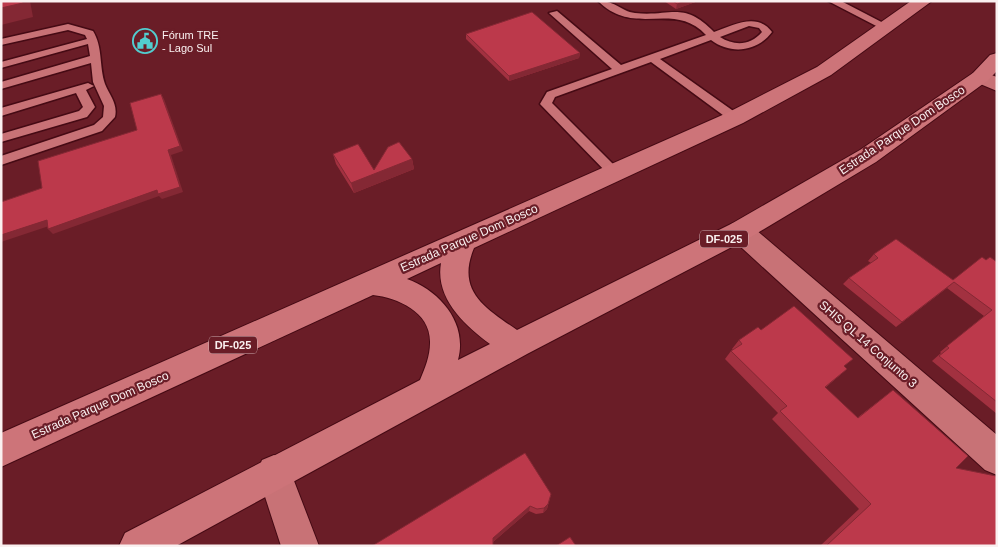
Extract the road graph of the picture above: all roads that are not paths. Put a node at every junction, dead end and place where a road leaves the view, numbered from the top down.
1 (603, 1) edge
2 (833, 1) edge
3 (923, 1) edge
4 (554, 13) dead end
5 (888, 28) junction
6 (93, 40) junction
7 (1, 42) edge
8 (651, 57) junction
9 (96, 58) junction
10 (1, 65) edge
11 (619, 69) junction
12 (991, 74) edge
13 (99, 83) junction
14 (1, 86) edge
15 (79, 88) junction
16 (1, 112) edge
17 (735, 118) junction
18 (1, 138) edge
19 (1, 160) edge
20 (614, 172) junction
21 (740, 231) junction
22 (464, 240) junction
23 (370, 283) junction
24 (516, 345) junction
25 (432, 389) junction
26 (1, 450) edge
27 (997, 458) edge
28 (274, 472) junction
29 (138, 546) edge
30 (300, 546) edge

1 - 8 lane
2 - 5 lane
3 - 5 main road, Estrada Parque Dom Bosco / DF-025
4 - 11 lane
5 - 17 main road, Estrada Parque Dom Bosco / DF-025
6 - 7 lane
6 - 9 lane
6 - 10 lane
8 - 11 lane
8 - 17 lane
9 - 13 lane
9 - 14 lane
11 - 20 lane
12 - 21 main road, Estrada Parque Dom Bosco / DF-025
13 - 15 lane
13 - 19 lane
15 - 16 lane
15 - 18 lane
17 - 20 main road, Estrada Parque Dom Bosco / DF-025
20 - 22 main road, Estrada Parque Dom Bosco / DF-025
21 - 24 main road, Estrada Parque Dom Bosco / DF-025
21 - 27 street, SHIS QL 14 Conjunto 3
22 - 23 main road, Estrada Parque Dom Bosco / DF-025
22 - 24 main road
23 - 25 main road
23 - 26 main road, Estrada Parque Dom Bosco / DF-025
24 - 25 main road, Estrada Parque Dom Bosco / DF-025
25 - 28 main road, Estrada Parque Dom Bosco / DF-025
28 - 29 main road, Estrada Parque Dom Bosco / DF-025
28 - 30 street

